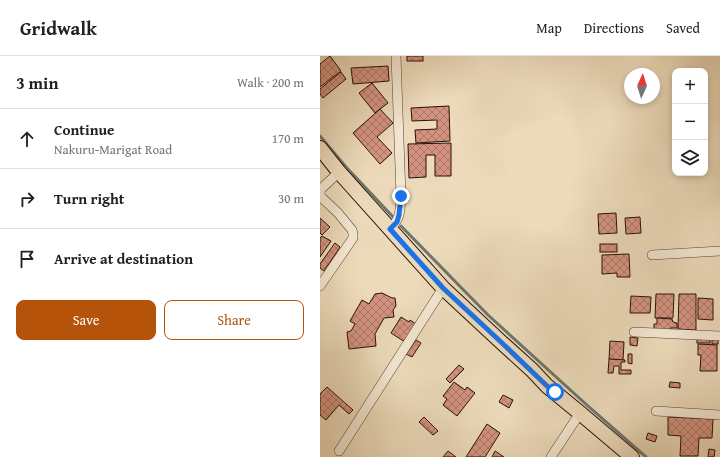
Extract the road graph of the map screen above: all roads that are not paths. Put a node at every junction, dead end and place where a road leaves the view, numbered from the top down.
1 (396, 56) edge
2 (320, 148) edge
3 (340, 172) junction
4 (320, 193) edge
5 (390, 229) junction
6 (720, 251) edge
7 (652, 255) dead end
8 (320, 286) edge
9 (443, 288) junction
10 (634, 332) dead end
11 (720, 336) edge
12 (656, 411) dead end
13 (580, 413) junction
14 (720, 415) edge
15 (339, 451) dead end
16 (551, 457) edge
17 (632, 457) edge

1 - 5 street
2 - 3 main road
3 - 4 street
3 - 5 main road
4 - 8 street
5 - 9 main road
6 - 7 street
9 - 13 main road
9 - 15 street
10 - 11 street
12 - 14 street
13 - 16 street
13 - 17 main road

